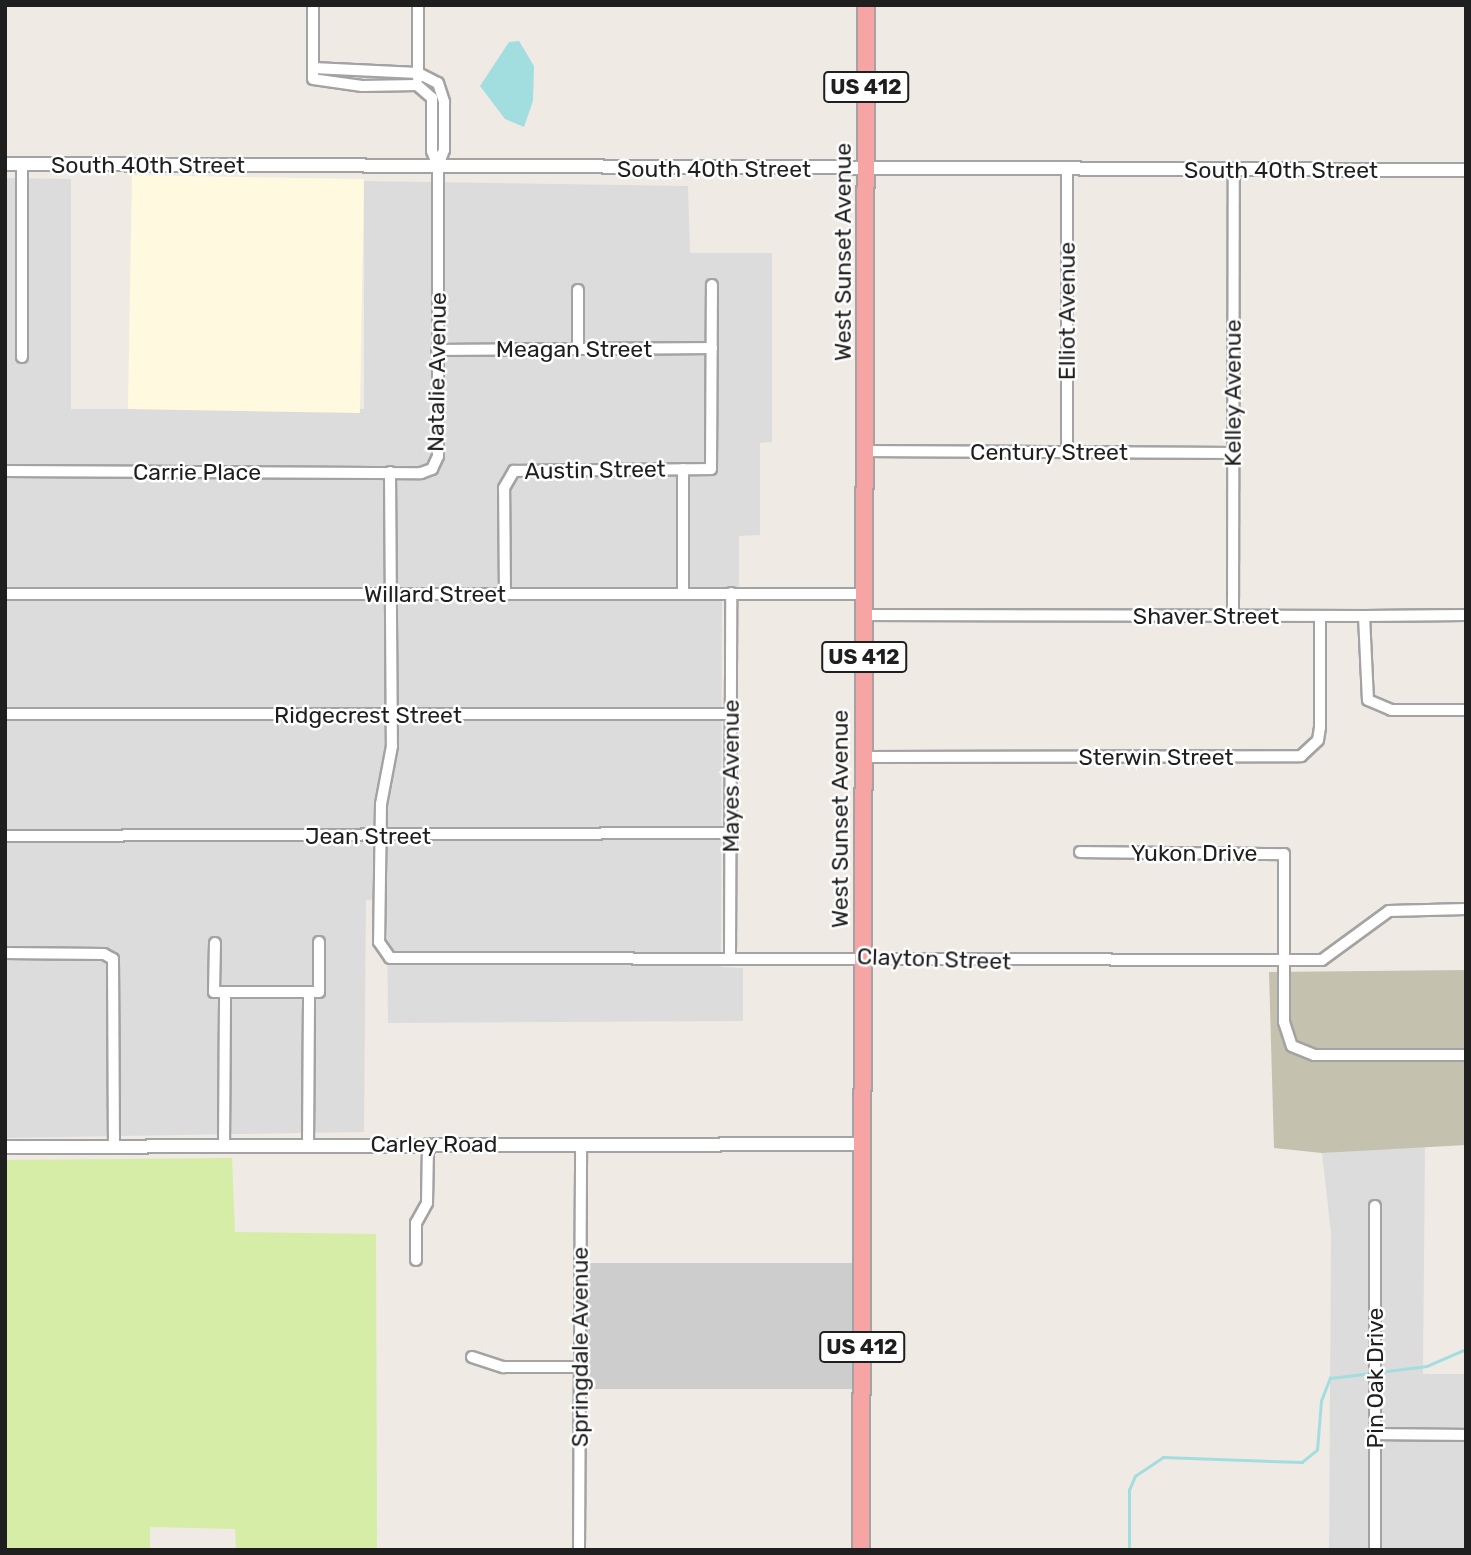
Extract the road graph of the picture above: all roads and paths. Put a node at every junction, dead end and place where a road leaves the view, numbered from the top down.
1 (313, 5) edge
2 (418, 5) edge
3 (866, 5) edge
4 (313, 68) junction
5 (418, 74) junction
6 (417, 85) junction
7 (5, 164) edge
8 (22, 164) junction
9 (438, 166) junction
10 (866, 170) junction
11 (1067, 170) junction
12 (1234, 170) junction
13 (1466, 170) edge
14 (712, 285) dead end
15 (578, 290) dead end
16 (578, 348) junction
17 (712, 348) junction
18 (437, 350) junction
19 (22, 357) dead end
20 (865, 451) junction
21 (1067, 452) junction
22 (1233, 453) junction
23 (682, 469) junction
24 (5, 471) edge
25 (390, 472) junction
26 (505, 593) junction
27 (683, 593) junction
28 (731, 593) junction
29 (5, 594) edge
30 (390, 594) junction
31 (864, 594) junction
32 (864, 615) junction
33 (1233, 615) junction
34 (1466, 615) edge
35 (1320, 616) junction
36 (1364, 616) junction
37 (1466, 710) edge
38 (5, 714) edge
39 (731, 714) junction
40 (392, 715) junction
41 (863, 757) junction
42 (731, 834) junction
43 (5, 836) edge
44 (380, 836) junction
45 (1080, 852) dead end
46 (1466, 909) edge
47 (319, 942) dead end
48 (215, 943) dead end
49 (5, 953) edge
50 (730, 958) junction
51 (863, 959) junction
52 (1284, 961) junction
53 (225, 992) junction
54 (309, 992) junction
55 (1466, 1055) edge
56 (428, 1144) junction
57 (581, 1144) junction
58 (862, 1144) junction
59 (224, 1145) junction
60 (308, 1145) junction
61 (114, 1146) junction
62 (5, 1147) edge
63 (1375, 1206) dead end
64 (416, 1260) dead end
65 (472, 1357) dead end
66 (580, 1367) junction
67 (1375, 1434) junction
68 (1466, 1435) edge
69 (579, 1550) edge
70 (861, 1550) edge
71 (1375, 1550) edge

1 - 4 street
2 - 5 street
3 - 10 highway, West Sunset Avenue / US 412
4 - 5 street
4 - 6 street
5 - 6 street
5 - 9 street
6 - 9 street
7 - 8 street, South 40th Street
8 - 9 street, South 40th Street
8 - 19 street
9 - 10 street, South 40th Street
9 - 18 street, Natalie Avenue
10 - 11 street, South 40th Street
10 - 20 highway, West Sunset Avenue / US 412
11 - 12 street, South 40th Street
11 - 21 street, Elliot Avenue
12 - 13 street, South 40th Street
12 - 22 street, Kelley Avenue
14 - 17 street
15 - 16 street
16 - 17 street, Meagan Street
16 - 18 street, Meagan Street
17 - 23 street
18 - 25 street, Natalie Avenue
20 - 21 street, Century Street
20 - 31 highway, West Sunset Avenue / US 412
21 - 22 street, Century Street
22 - 33 street, Kelley Avenue
23 - 26 street, Austin Street
23 - 27 street
24 - 25 street, Carrie Place
25 - 30 street
26 - 27 street, Willard Street
26 - 30 street, Willard Street
27 - 28 street, Willard Street
28 - 31 street, Willard Street
28 - 39 street, Mayes Avenue
29 - 30 street, Willard Street
30 - 40 street
31 - 32 highway, West Sunset Avenue / US 412
32 - 33 street, Shaver Street
32 - 41 highway, West Sunset Avenue / US 412
33 - 35 street, Shaver Street
34 - 36 street, Shaver Street
35 - 36 street, Shaver Street
35 - 41 street, Sterwin Street
36 - 37 street
38 - 40 street, Ridgecrest Street
39 - 40 street, Ridgecrest Street
39 - 42 street, Mayes Avenue
40 - 44 street
41 - 51 highway, West Sunset Avenue / US 412
42 - 44 street, Jean Street
42 - 50 street, Mayes Avenue
43 - 44 street, Jean Street
44 - 50 street, Clayton Street
45 - 52 street, Yukon Drive
46 - 52 street, Clayton Street
47 - 54 street
48 - 53 street
49 - 61 street
50 - 51 street, Clayton Street
51 - 52 street, Clayton Street
51 - 58 highway, West Sunset Avenue / US 412
52 - 55 street
53 - 54 street
53 - 59 street
54 - 60 street
56 - 57 street, Carley Road
56 - 60 street, Carley Road
56 - 64 street
57 - 58 street, Carley Road
57 - 66 street, Springdale Avenue
58 - 70 highway, West Sunset Avenue / US 412
59 - 60 street, Carley Road
59 - 61 street, Carley Road
61 - 62 street, Carley Road
63 - 67 street, Pin Oak Drive
65 - 66 street
66 - 69 street, Springdale Avenue
67 - 68 street
67 - 71 street, Pin Oak Drive

